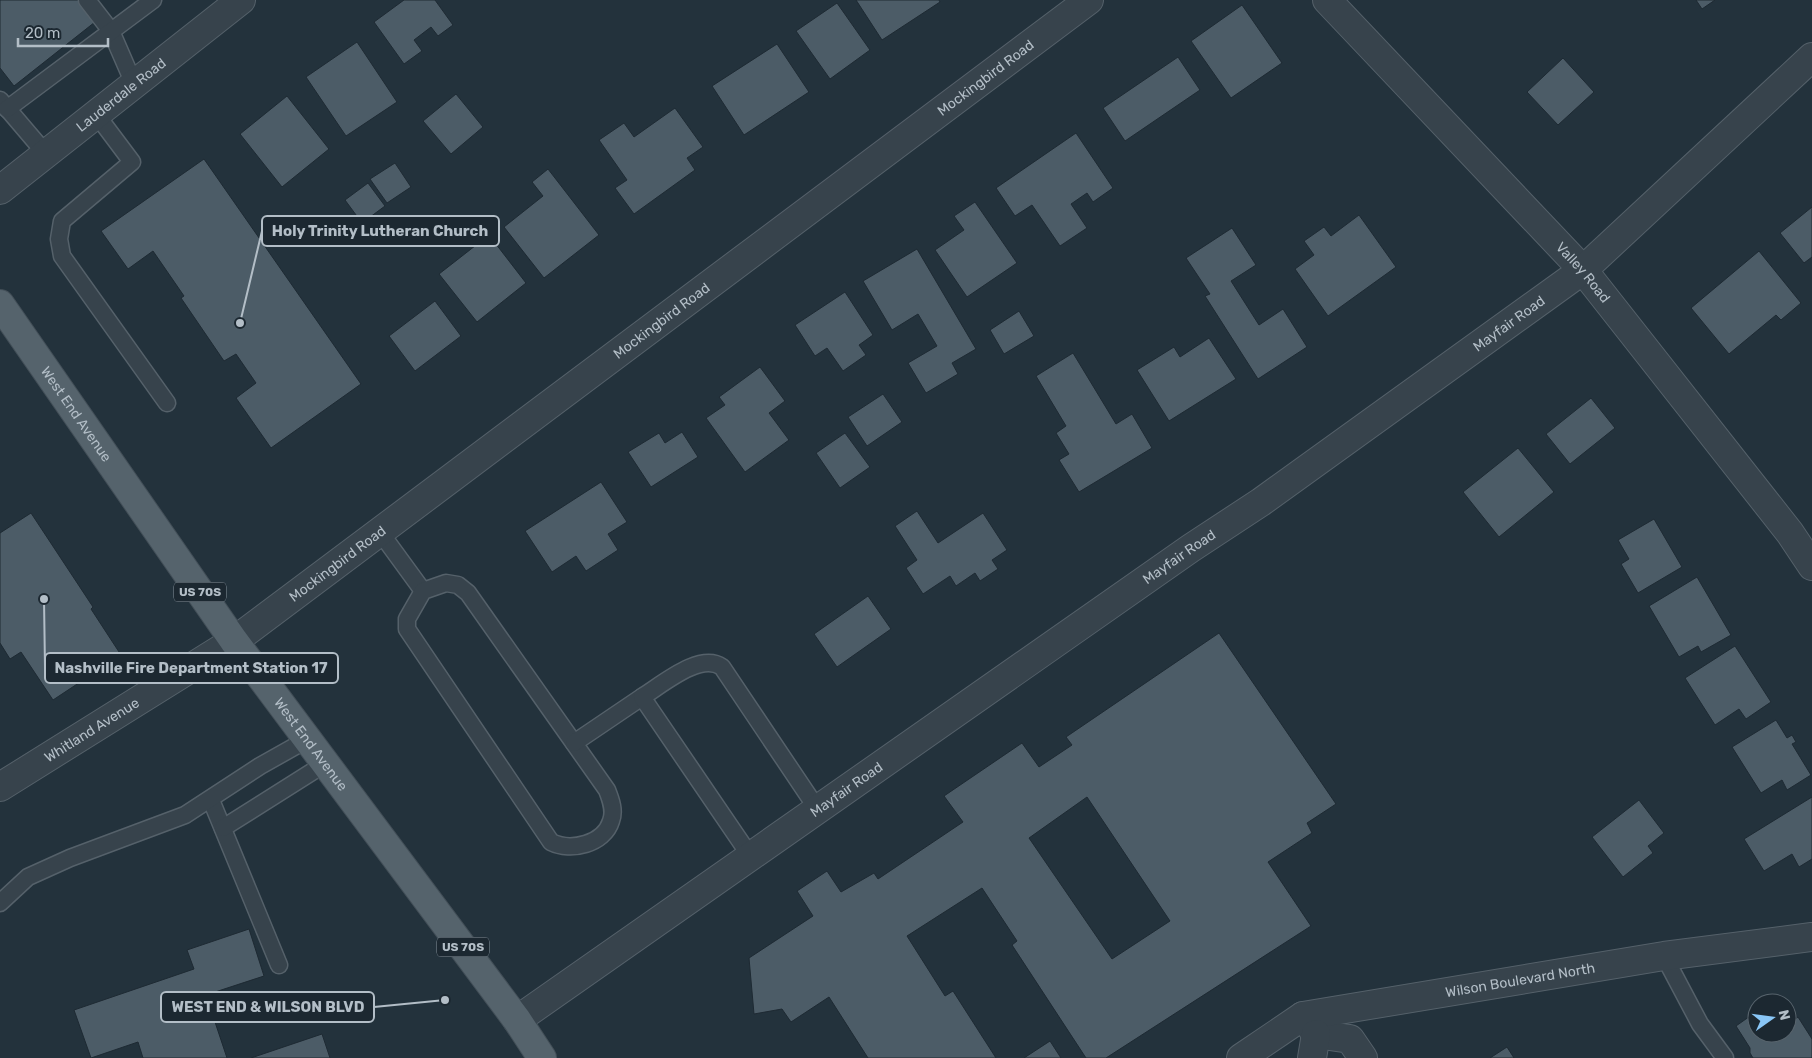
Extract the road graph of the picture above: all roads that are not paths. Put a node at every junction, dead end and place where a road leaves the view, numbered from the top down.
1 (87, 0) edge
2 (153, 0) edge
3 (1089, 0) edge
4 (1327, 0) edge
5 (229, 4) edge
6 (111, 31) junction
7 (1812, 58) edge
8 (134, 84) junction
9 (4, 105) edge
10 (96, 114) junction
11 (46, 154) junction
12 (0, 190) edge
13 (1583, 270) junction
14 (0, 304) edge
15 (167, 403) dead end
16 (380, 532) junction
17 (1812, 566) edge
18 (423, 591) junction
19 (234, 641) junction
20 (642, 697) junction
21 (308, 739) junction
22 (574, 743) junction
23 (326, 763) junction
24 (3, 780) edge
25 (211, 800) junction
26 (818, 810) junction
27 (223, 828) junction
28 (750, 857) junction
29 (0, 904) edge
30 (1812, 937) edge
31 (1664, 956) junction
32 (279, 965) dead end
33 (517, 1020) junction
34 (1310, 1036) edge
35 (542, 1058) edge
36 (1241, 1058) edge
37 (1362, 1058) edge
38 (1725, 1058) edge

1 - 6 lane
2 - 6 lane
3 - 16 street, Mockingbird Road
4 - 13 street, Valley Road
5 - 8 street, Lauderdale Road
6 - 8 lane
6 - 9 lane
7 - 13 street, Mayfair Road
8 - 10 street, Lauderdale Road
9 - 11 lane
10 - 11 street, Lauderdale Road
10 - 15 lane
11 - 12 street, Lauderdale Road
13 - 17 street, Valley Road
13 - 26 street, Mayfair Road
14 - 19 main road, West End Avenue / US 70S
16 - 18 lane
16 - 19 street, Mockingbird Road
18 - 22 lane
18 - 22 lane
19 - 21 main road, West End Avenue / US 70S
19 - 24 street, Whitland Avenue
20 - 22 lane
20 - 26 lane
20 - 28 lane
21 - 23 main road, West End Avenue / US 70S
21 - 25 lane
23 - 27 lane
23 - 33 main road, West End Avenue / US 70S
25 - 27 lane
25 - 29 lane
26 - 28 street, Mayfair Road
27 - 32 lane
28 - 33 street, Mayfair Road
30 - 31 street, Wilson Boulevard North
31 - 34 street, Wilson Boulevard North
31 - 38 lane
33 - 35 main road, West End Avenue / US 70S
34 - 36 street, Wilson Boulevard North
34 - 37 street

